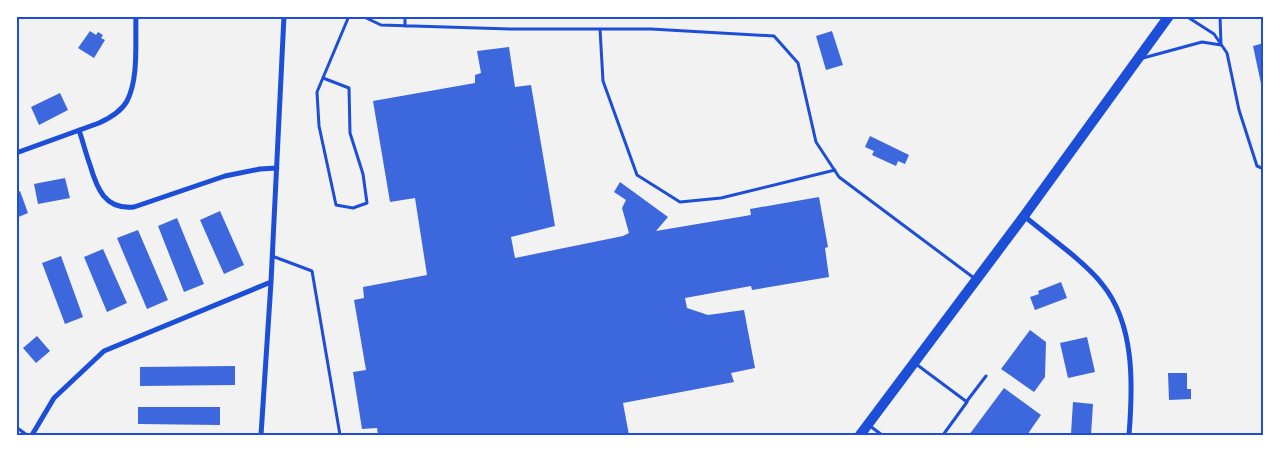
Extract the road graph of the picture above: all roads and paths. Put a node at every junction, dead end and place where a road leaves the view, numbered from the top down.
1 (136, 16) edge
2 (349, 16) edge
3 (362, 16) edge
4 (405, 16) edge
5 (1169, 16) edge
6 (1186, 16) edge
7 (1220, 16) edge
8 (283, 17) edge
9 (405, 26) junction
10 (600, 29) junction
11 (1221, 45) junction
12 (1137, 60) junction
13 (323, 78) junction
14 (79, 130) junction
15 (17, 152) edge
16 (277, 168) junction
17 (1264, 168) edge
18 (835, 170) junction
19 (1024, 216) junction
20 (272, 256) junction
21 (976, 280) junction
22 (271, 282) junction
23 (914, 363) junction
24 (986, 376) dead end
25 (967, 402) junction
26 (868, 424) junction
27 (16, 427) edge
28 (27, 435) edge
29 (32, 435) edge
30 (261, 435) edge
31 (340, 435) edge
32 (860, 435) edge
33 (882, 435) edge
34 (942, 435) edge
35 (1129, 435) edge

1 - 14 street
2 - 13 lane
3 - 9 lane
4 - 9 lane
5 - 12 main road
6 - 11 lane
7 - 11 lane
8 - 16 street
9 - 10 lane
10 - 18 lane
10 - 18 lane
11 - 12 lane
11 - 17 lane
12 - 19 main road
13 - 13 lane
14 - 15 street
14 - 16 street
16 - 20 street
18 - 21 lane
19 - 21 main road
19 - 35 street
20 - 22 street
20 - 31 lane
21 - 23 main road
22 - 29 street
22 - 30 street
23 - 25 lane
23 - 26 main road
24 - 25 lane
25 - 34 lane
26 - 32 main road
26 - 33 lane
27 - 28 lane

